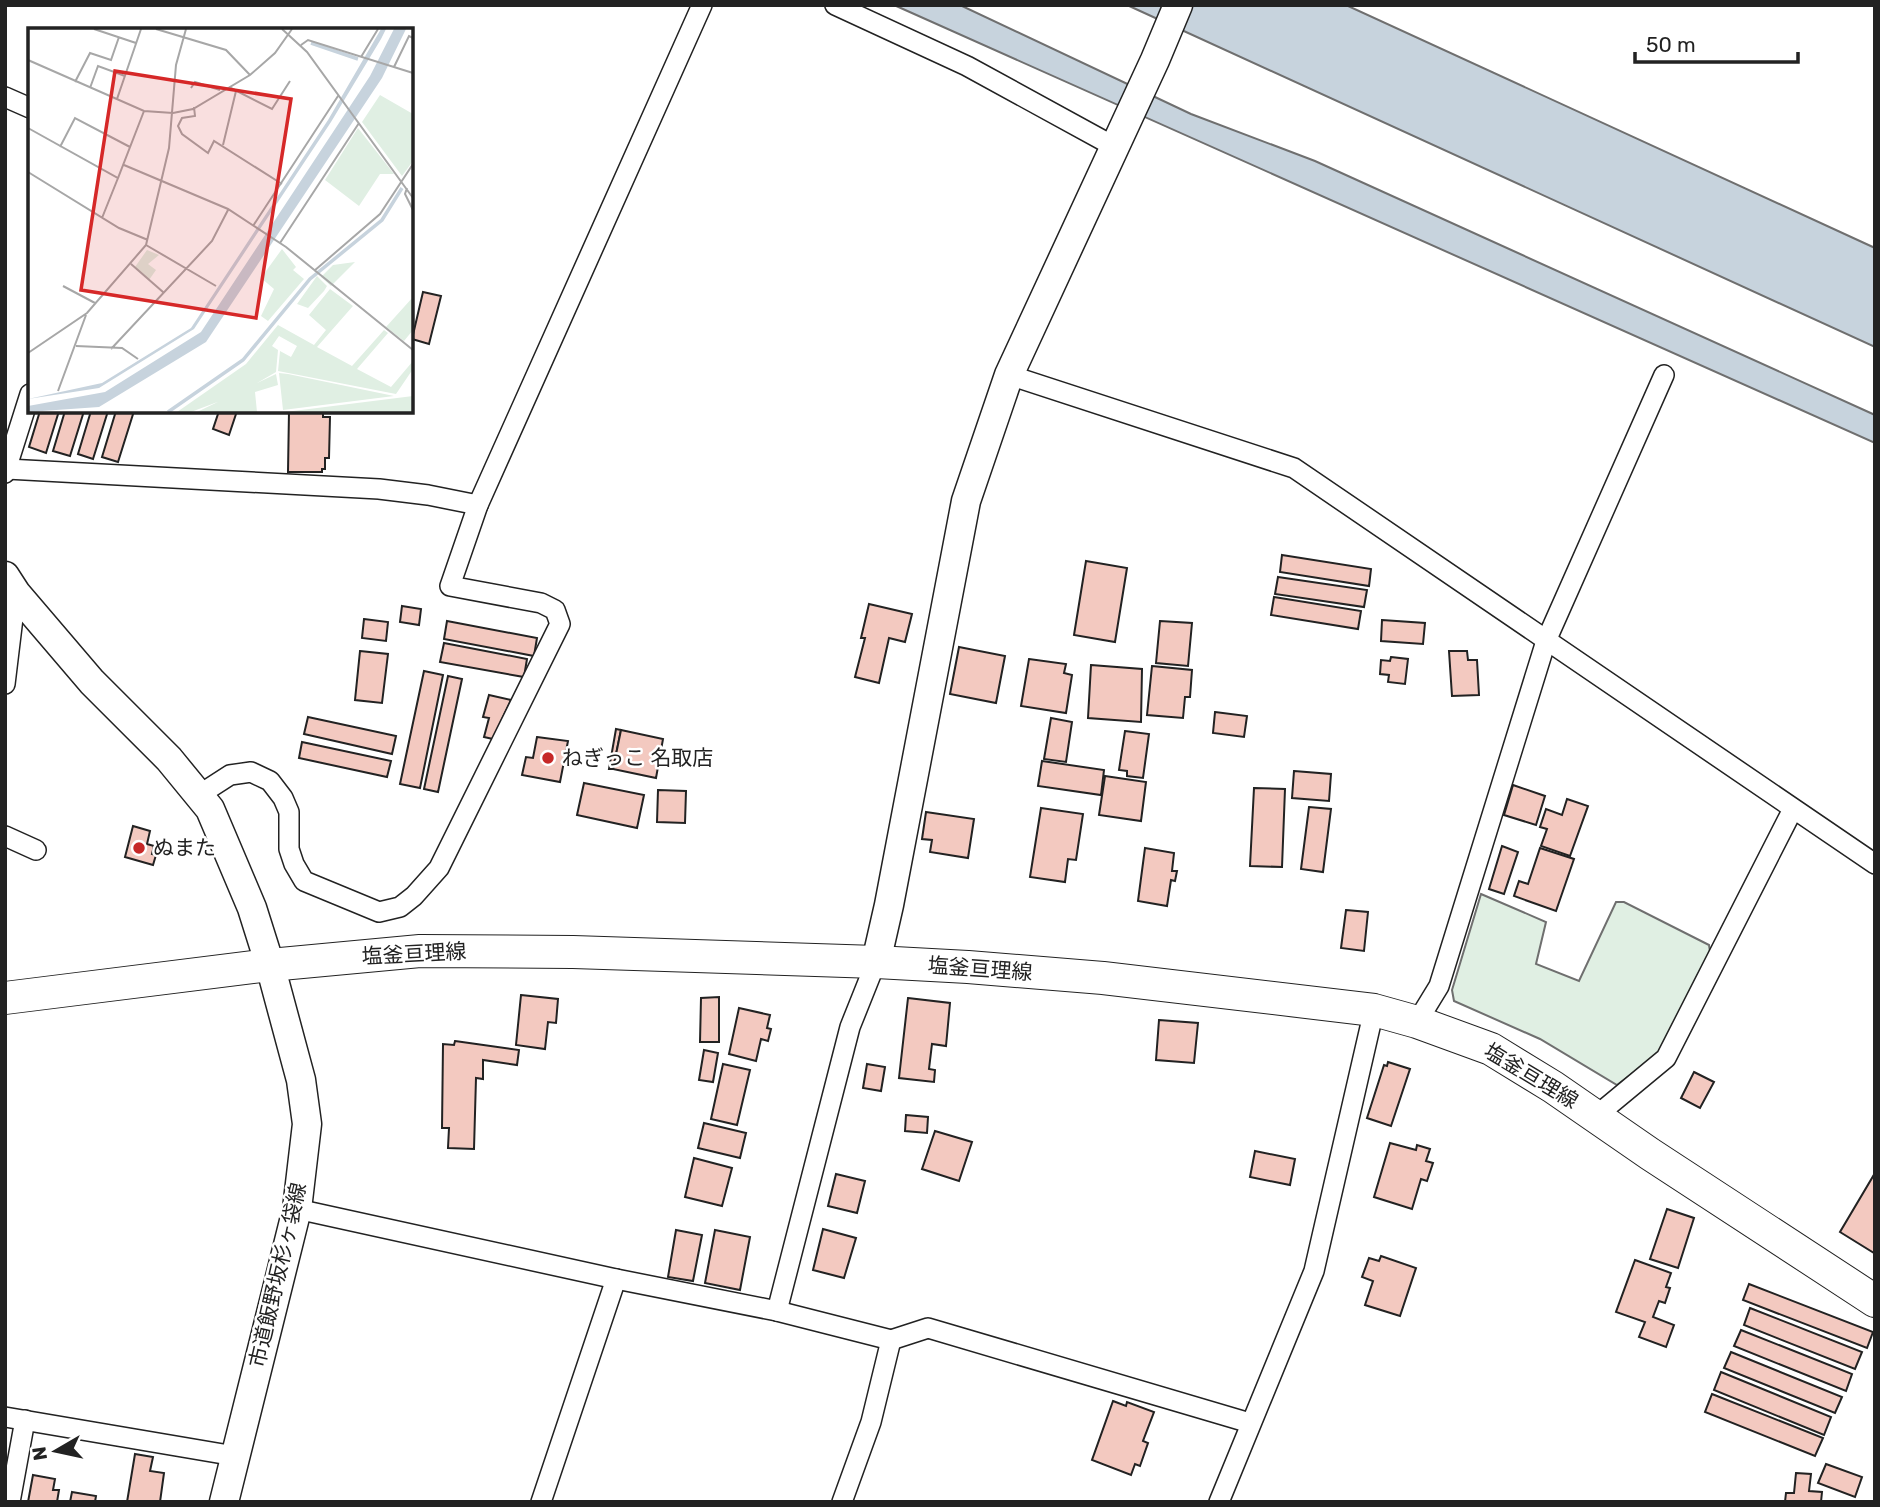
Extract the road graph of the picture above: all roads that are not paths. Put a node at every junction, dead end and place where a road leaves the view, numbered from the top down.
1 (702, 5) edge
2 (835, 5) edge
3 (1178, 5) edge
4 (5, 97) edge
5 (28, 107) edge
6 (1117, 143) junction
7 (1009, 374) junction
8 (1664, 375) dead end
9 (28, 400) edge
10 (6, 471) edge
11 (478, 505) junction
12 (11, 584) edge
13 (1546, 641) junction
14 (5, 684) edge
15 (199, 795) junction
16 (1793, 809) junction
17 (5, 836) edge
18 (36, 850) dead end
19 (1875, 864) edge
20 (876, 962) junction
21 (270, 965) junction
22 (5, 999) edge
23 (1374, 1010) junction
24 (1417, 1022) junction
25 (1596, 1116) junction
26 (297, 1209) junction
27 (616, 1279) junction
28 (1875, 1301) edge
29 (777, 1311) junction
30 (891, 1340) junction
31 (15, 1418) edge
32 (1250, 1423) junction
33 (235, 1456) junction
34 (10, 1502) edge
35 (224, 1502) edge
36 (541, 1502) edge
37 (842, 1502) edge
38 (1219, 1502) edge

1 - 11 street
2 - 6 street
3 - 6 street
4 - 5 street
6 - 7 street
7 - 13 street
7 - 20 street
8 - 13 street
9 - 10 street
10 - 11 street
11 - 15 street
12 - 14 street
12 - 15 street, 市道飯野坂杉ヶ袋線
13 - 16 street
13 - 24 street
15 - 21 street, 市道飯野坂杉ヶ袋線
16 - 19 street
16 - 25 street
17 - 18 street
20 - 21 main road, 塩釜亘理線
20 - 23 main road, 塩釜亘理線
20 - 29 street
21 - 22 main road, 塩釜亘理線
21 - 26 street, 市道飯野坂杉ヶ袋線
23 - 24 main road, 塩釜亘理線
23 - 32 street
24 - 25 main road, 塩釜亘理線
25 - 28 main road, 塩釜亘理線
26 - 27 street
26 - 33 street, 市道飯野坂杉ヶ袋線
27 - 29 street
27 - 36 street
29 - 30 street
30 - 32 street
30 - 37 street
31 - 33 street
31 - 34 street
32 - 38 street
33 - 35 street, 市道飯野坂杉ヶ袋線

